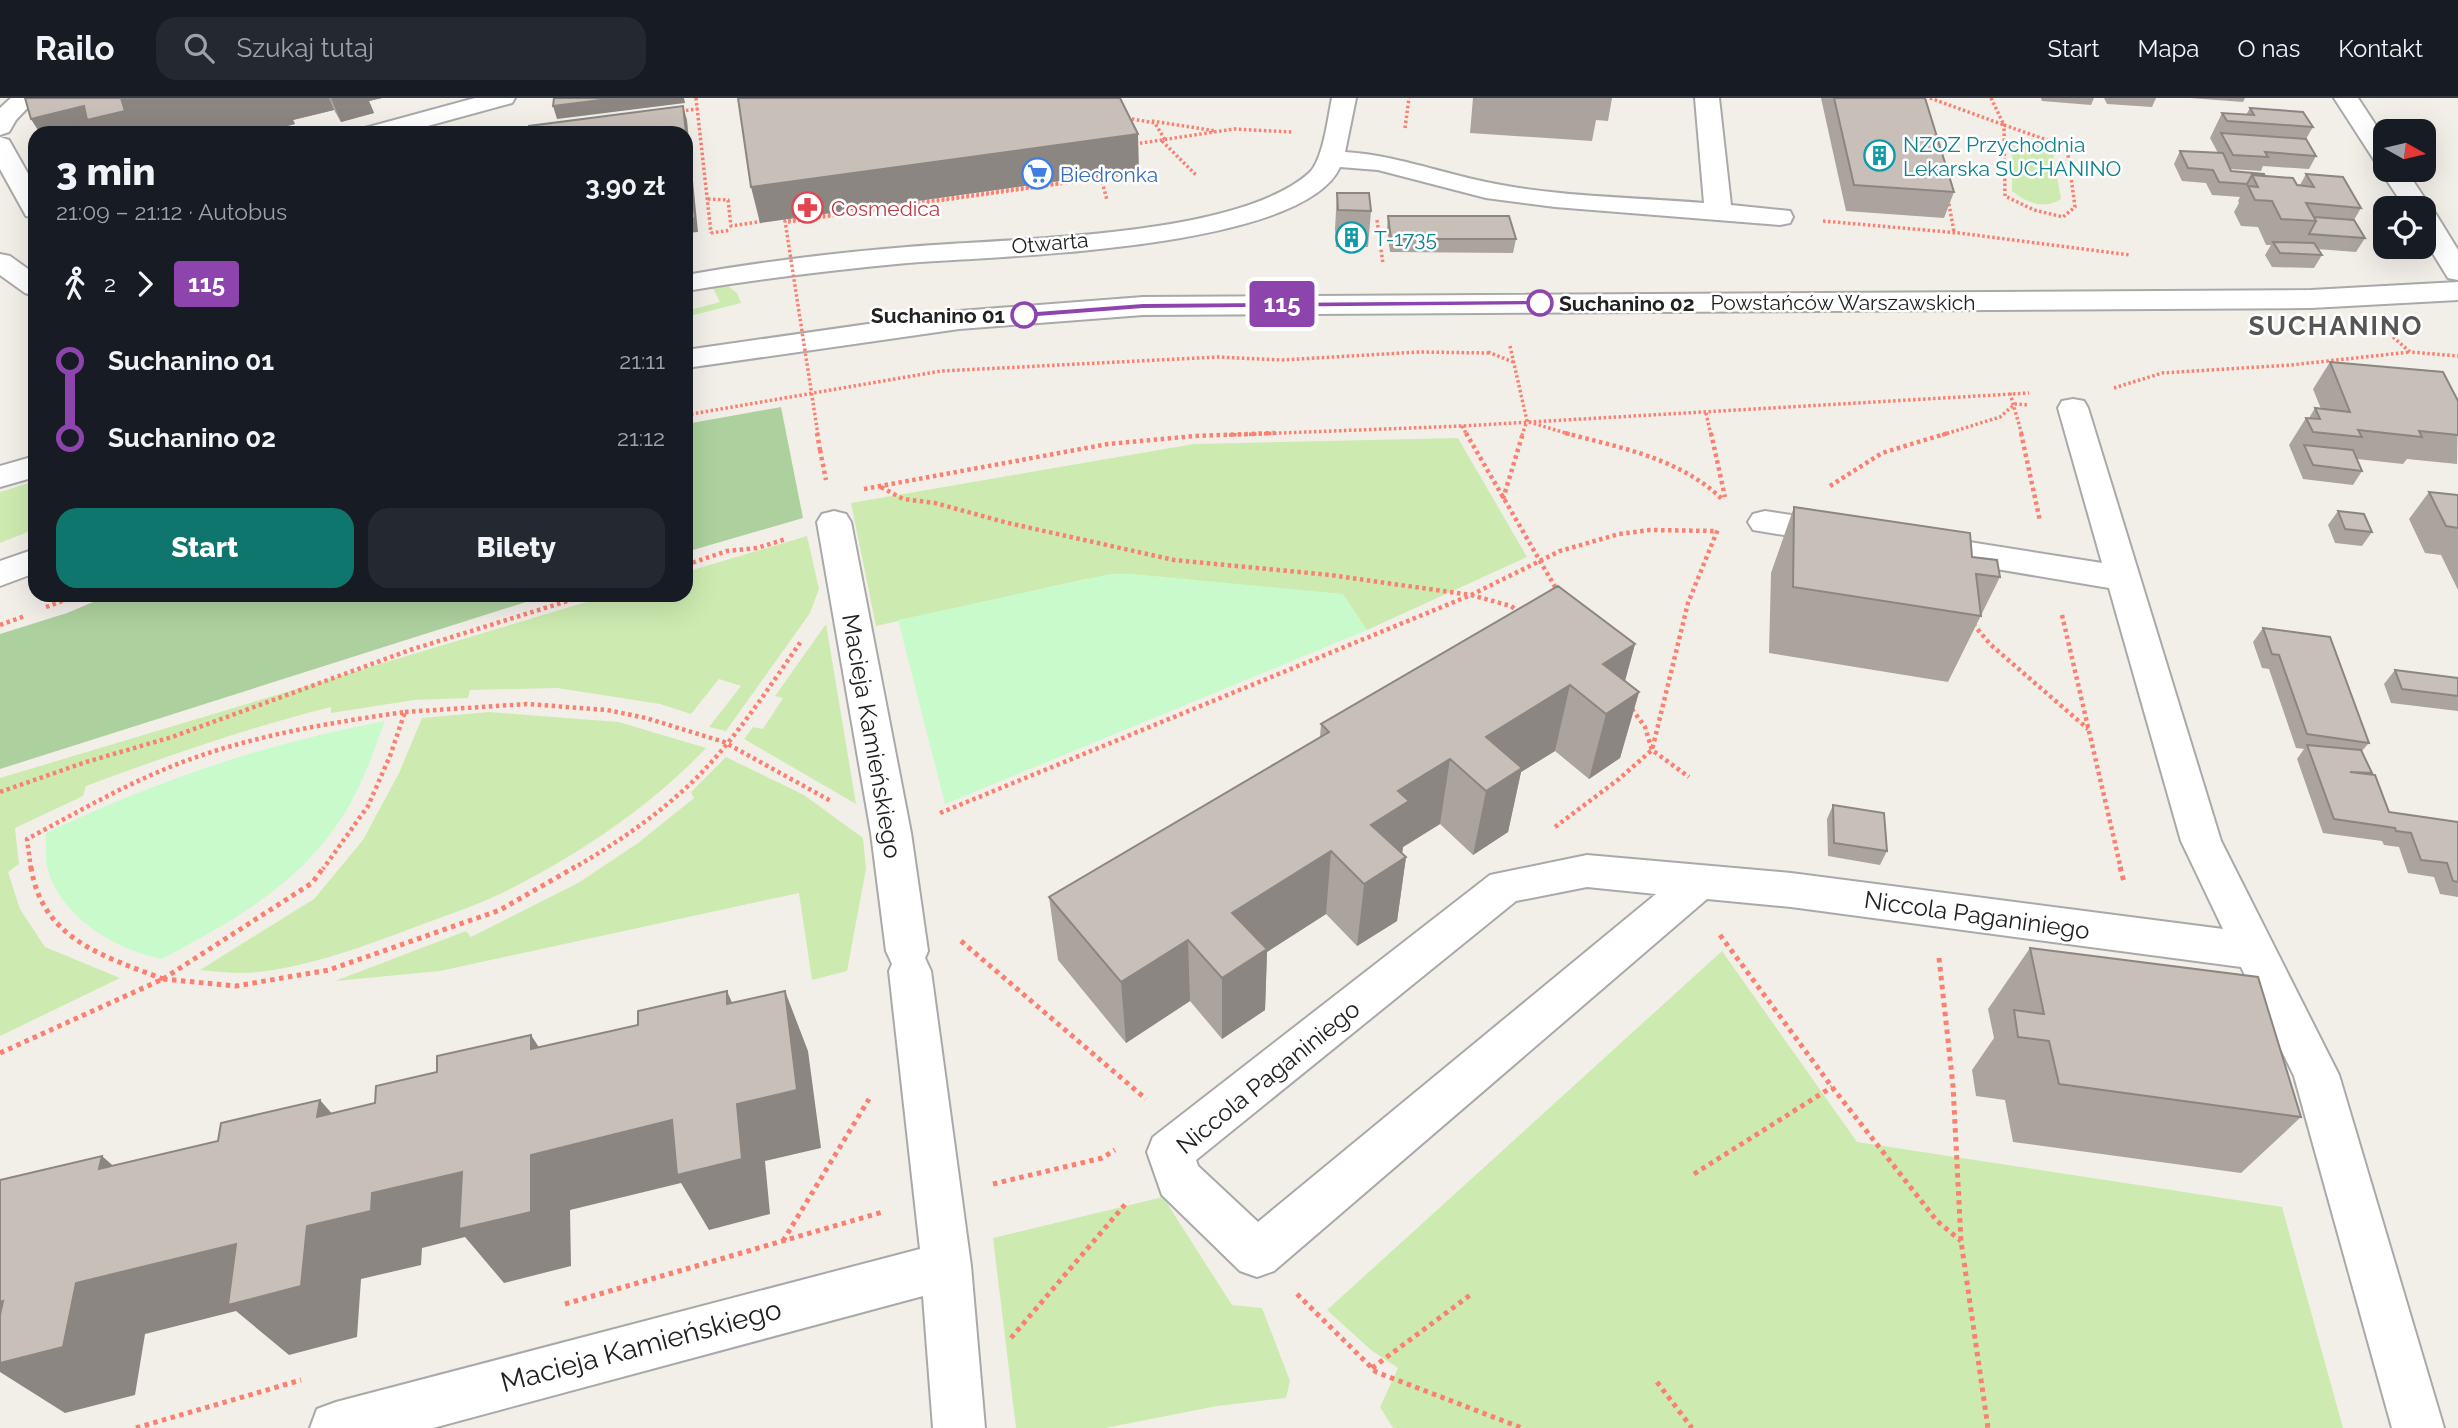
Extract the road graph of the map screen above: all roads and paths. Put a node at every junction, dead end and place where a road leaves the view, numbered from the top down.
1 (25, 98) edge
2 (503, 98) edge
3 (696, 98) edge
4 (1344, 98) edge
5 (1707, 98) edge
6 (1930, 98) edge
7 (1991, 98) edge
8 (2346, 98) edge
9 (698, 109) junction
10 (672, 112) edge
11 (1126, 117) edge
12 (2, 120) edge
13 (1149, 120) junction
14 (2004, 125) junction
15 (399, 126) edge
16 (1220, 131) junction
17 (1163, 140) junction
18 (2373, 140) edge
19 (1130, 144) edge
20 (0, 145) edge
21 (1333, 146) junction
22 (1120, 165) edge
23 (1196, 175) dead end
24 (1947, 194) edge
25 (708, 199) junction
26 (1105, 212) dead end
27 (1718, 212) junction
28 (1780, 217) joint
29 (775, 220) edge
30 (1377, 220) dead end
31 (782, 223) junction
32 (1954, 232) junction
33 (2436, 236) edge
34 (19, 243) edge
35 (2131, 255) dead end
36 (28, 268) edge
37 (1383, 268) dead end
38 (2458, 272) edge
39 (693, 282) edge
40 (2458, 291) edge
41 (1510, 344) dead end
42 (2410, 352) dead end
43 (1490, 353) dead end
44 (693, 358) edge
45 (2109, 390) dead end
46 (2010, 393) junction
47 (2035, 393) dead end
48 (2015, 404) junction
49 (2073, 408) dead end
50 (1706, 413) junction
51 (693, 414) edge
52 (1527, 421) junction
53 (1462, 426) junction
54 (28, 468) edge
55 (0, 477) edge
56 (826, 483) dead end
57 (880, 486) junction
58 (854, 491) dead end
59 (1503, 499) junction
60 (834, 522) dead end
61 (1765, 522) joint
62 (1720, 523) dead end
63 (1717, 531) junction
64 (1539, 558) junction
65 (28, 563) edge
66 (2050, 567) junction
67 (0, 573) edge
68 (2125, 579) junction
69 (844, 582) junction
70 (1471, 595) junction
71 (564, 602) edge
72 (1564, 603) edge
73 (1969, 620) edge
74 (1531, 621) edge
75 (1630, 705) edge
76 (405, 712) junction
77 (2089, 730) junction
78 (726, 743) junction
79 (1652, 750) junction
80 (1689, 776) dead end
81 (0, 792) edge
82 (1552, 828) dead end
83 (891, 833) junction
84 (1699, 883) junction
85 (902, 905) junction
86 (1933, 909) junction
87 (2137, 937) junction
88 (2255, 951) junction
89 (163, 979) junction
90 (916, 1020) junction
91 (0, 1053) edge
92 (1832, 1087) junction
93 (1154, 1106) dead end
94 (1119, 1148) dead end
95 (1170, 1152) junction
96 (1693, 1174) dead end
97 (938, 1196) junction
98 (783, 1241) junction
99 (1961, 1241) junction
100 (1257, 1254) junction
101 (946, 1266) junction
102 (1473, 1293) dead end
103 (559, 1306) dead end
104 (1372, 1368) junction
105 (308, 1378) dead end
106 (1657, 1382) dead end
107 (958, 1414) edge
108 (136, 1428) edge
109 (336, 1428) edge
110 (1522, 1428) edge
111 (1692, 1428) edge
112 (1988, 1428) edge
113 (2418, 1428) edge

1 - 12 street
2 - 15 street
3 - 9 path
4 - 21 street, Otwarta
5 - 27 street
6 - 14 path
7 - 14 path
8 - 18 street
9 - 10 path
9 - 25 path
11 - 13 path
13 - 16 path
13 - 17 path
14 - 14 path
16 - 17 path
16 - 21 path
17 - 19 path
17 - 23 path
20 - 34 street
21 - 27 street
21 - 39 street, Otwarta
22 - 31 path, bridge
24 - 32 path
25 - 25 path
26 - 31 path
27 - 28 street
28 - 32 path
29 - 31 path
30 - 37 path
31 - 56 path, bridge
32 - 35 path
33 - 38 street
34 - 36 street
40 - 44 street, Powstańców Warszawskich
41 - 52 path
42 - 45 path
43 - 51 path
46 - 47 path
46 - 48 path
46 - 50 path
48 - 61 path
48 - 66 path
49 - 68 street
50 - 52 path
50 - 52 path
52 - 53 path
52 - 59 path
53 - 57 path
53 - 59 path
54 - 55 street
57 - 58 path
57 - 70 path
59 - 64 path
60 - 69 street, Macieja Kamieńskiego
61 - 66 street
62 - 63 path
63 - 64 path
63 - 79 path
64 - 70 path
64 - 72 path
65 - 67 street
66 - 68 street
66 - 77 path
68 - 88 street
69 - 78 path
69 - 83 street, Macieja Kamieńskiego
70 - 74 path
70 - 83 path
71 - 81 path
73 - 77 path
75 - 79 path
76 - 78 path
76 - 89 path
76 - 89 path
77 - 87 path
78 - 83 path
78 - 89 path
79 - 80 path
79 - 82 path
83 - 85 street, Macieja Kamieńskiego
84 - 86 street, Niccola Paganiniego
84 - 92 path
84 - 95 street, Niccola Paganiniego
84 - 100 street
85 - 90 street, Macieja Kamieńskiego
85 - 93 path
86 - 87 street, Niccola Paganiniego
86 - 99 path
87 - 88 street, Niccola Paganiniego
88 - 113 street
89 - 91 path
90 - 97 street, Macieja Kamieńskiego
90 - 98 path
92 - 96 path
92 - 99 path
94 - 97 path
95 - 100 street, Niccola Paganiniego
95 - 107 path
97 - 98 path
97 - 101 street, Macieja Kamieńskiego
98 - 103 path
99 - 112 path
100 - 104 path
101 - 107 street, Macieja Kamieńskiego
101 - 109 street, Macieja Kamieńskiego
102 - 104 path
104 - 110 path
105 - 108 path
106 - 111 path

